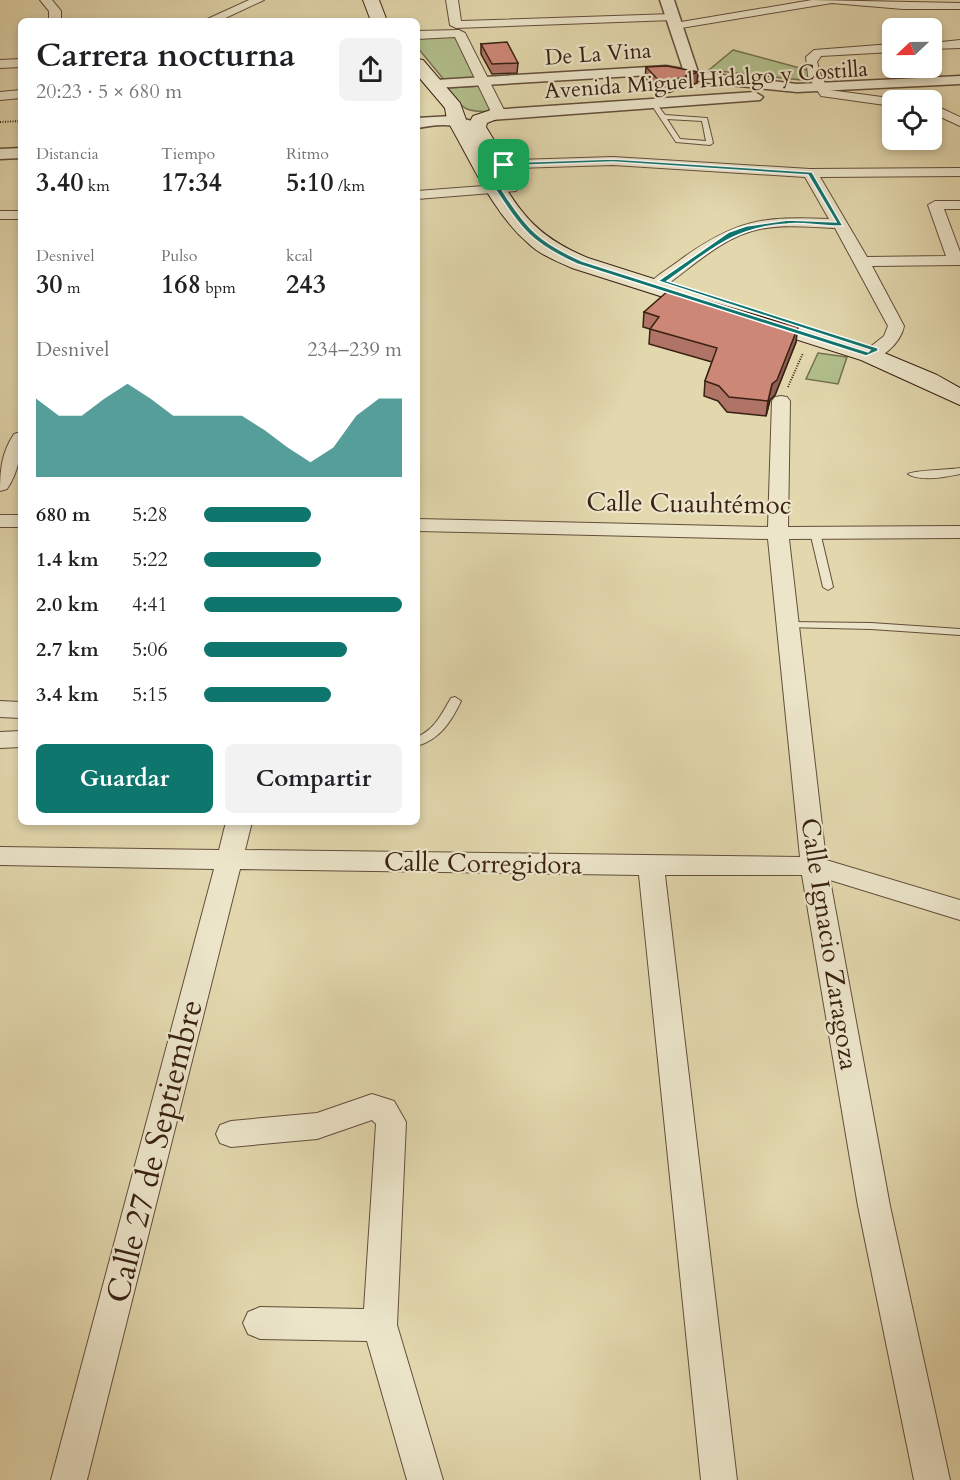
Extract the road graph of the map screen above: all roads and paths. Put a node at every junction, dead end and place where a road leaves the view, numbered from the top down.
1 (46, 0) edge
2 (258, 0) edge
3 (371, 0) edge
4 (452, 0) edge
5 (667, 0) edge
6 (960, 6) edge
7 (55, 18) edge
8 (216, 18) edge
9 (374, 18) edge
10 (674, 21) junction
11 (458, 29) junction
12 (420, 35) edge
13 (960, 44) edge
14 (942, 45) edge
15 (882, 49) edge
16 (18, 63) edge
17 (0, 64) edge
18 (420, 67) edge
19 (692, 75) junction
20 (960, 80) edge
21 (482, 81) junction
22 (436, 84) junction
23 (960, 86) edge
24 (797, 88) joint
25 (823, 90) junction
26 (753, 91) junction
27 (18, 94) edge
28 (0, 96) edge
29 (882, 100) edge
30 (658, 110) junction
31 (942, 113) edge
32 (455, 114) junction
33 (495, 115) junction
34 (18, 121) edge
35 (0, 122) edge
36 (420, 122) edge
37 (960, 122) edge
38 (484, 138) junction
39 (18, 153) edge
40 (0, 154) edge
41 (491, 165) junction
42 (960, 172) edge
43 (810, 173) junction
44 (504, 188) junction
45 (420, 195) edge
46 (960, 205) edge
47 (18, 214) edge
48 (0, 215) edge
49 (840, 224) junction
50 (958, 260) edge
51 (862, 262) junction
52 (658, 284) junction
53 (811, 335) junction
54 (872, 352) junction
55 (958, 391) edge
56 (781, 401) joint
57 (18, 445) edge
58 (960, 471) edge
59 (913, 474) dead end
60 (0, 485) edge
61 (0, 521) edge
62 (18, 521) edge
63 (420, 525) edge
64 (778, 532) junction
65 (815, 532) junction
66 (960, 532) edge
67 (828, 587) dead end
68 (789, 625) junction
69 (960, 632) edge
70 (455, 701) dead end
71 (0, 709) edge
72 (18, 710) edge
73 (18, 739) edge
74 (0, 740) edge
75 (420, 741) edge
76 (238, 825) edge
77 (0, 856) edge
78 (229, 858) junction
79 (651, 866) junction
80 (814, 866) junction
81 (960, 910) edge
82 (231, 1134) dead end
83 (260, 1323) dead end
84 (380, 1325) junction
85 (69, 1480) edge
86 (425, 1480) edge
87 (710, 1480) edge
88 (720, 1480) edge
89 (725, 1480) edge
90 (932, 1480) edge

1 - 7 street
2 - 8 street
3 - 9 main road
4 - 11 street
5 - 10 street
6 - 10 street
10 - 11 street
10 - 19 street
11 - 12 street
11 - 21 street
13 - 14 street
15 - 25 street
16 - 17 street
18 - 22 main road
19 - 21 street, De La Vina
19 - 26 street, De La Vina
20 - 25 street, Avenida Miguel Hidalgo y Costilla
21 - 22 street, De La Vina
21 - 33 street
22 - 32 main road
23 - 25 street, Avenida Miguel Hidalgo y Costilla
24 - 25 street, Avenida Miguel Hidalgo y Costilla
24 - 26 street, De La Vina
25 - 26 street, Avenida Miguel Hidalgo y Costilla
25 - 29 street
26 - 30 street, Avenida Miguel Hidalgo y Costilla
27 - 28 street
30 - 30 lane
30 - 33 street, Avenida Miguel Hidalgo y Costilla
31 - 37 street
32 - 33 main road
32 - 36 street
32 - 38 street
32 - 41 main road
33 - 38 main road
34 - 35 path
38 - 41 main road
39 - 40 street
41 - 43 street
41 - 44 main road
42 - 43 street
43 - 49 street
44 - 45 street
44 - 52 main road
46 - 50 street
47 - 48 street
49 - 51 street
49 - 52 street
50 - 51 street
51 - 54 street
52 - 53 main road
52 - 54 main road
53 - 54 main road
53 - 56 path
54 - 55 main road
56 - 64 street, Calle Ignacio Zaragoza
57 - 60 street
58 - 59 lane
61 - 62 street
63 - 64 street, Calle Cuauhtémoc
64 - 65 street, Calle Cuauhtémoc
64 - 68 street, Calle Ignacio Zaragoza
65 - 66 street, Calle Cuauhtémoc
65 - 67 lane
68 - 69 lane
68 - 80 street, Calle Ignacio Zaragoza
70 - 75 lane
71 - 72 street
73 - 74 street
76 - 78 street, Calle 27 de Septiembre
77 - 78 street, Calle Corregidora
78 - 79 street, Calle Corregidora
78 - 85 street, Calle 27 de Septiembre
79 - 80 street, Calle Corregidora
79 - 88 street
80 - 81 street, Calle Corregidora
80 - 90 street, Calle Ignacio Zaragoza
82 - 84 street
83 - 84 street
84 - 86 street
87 - 88 street
88 - 89 street

